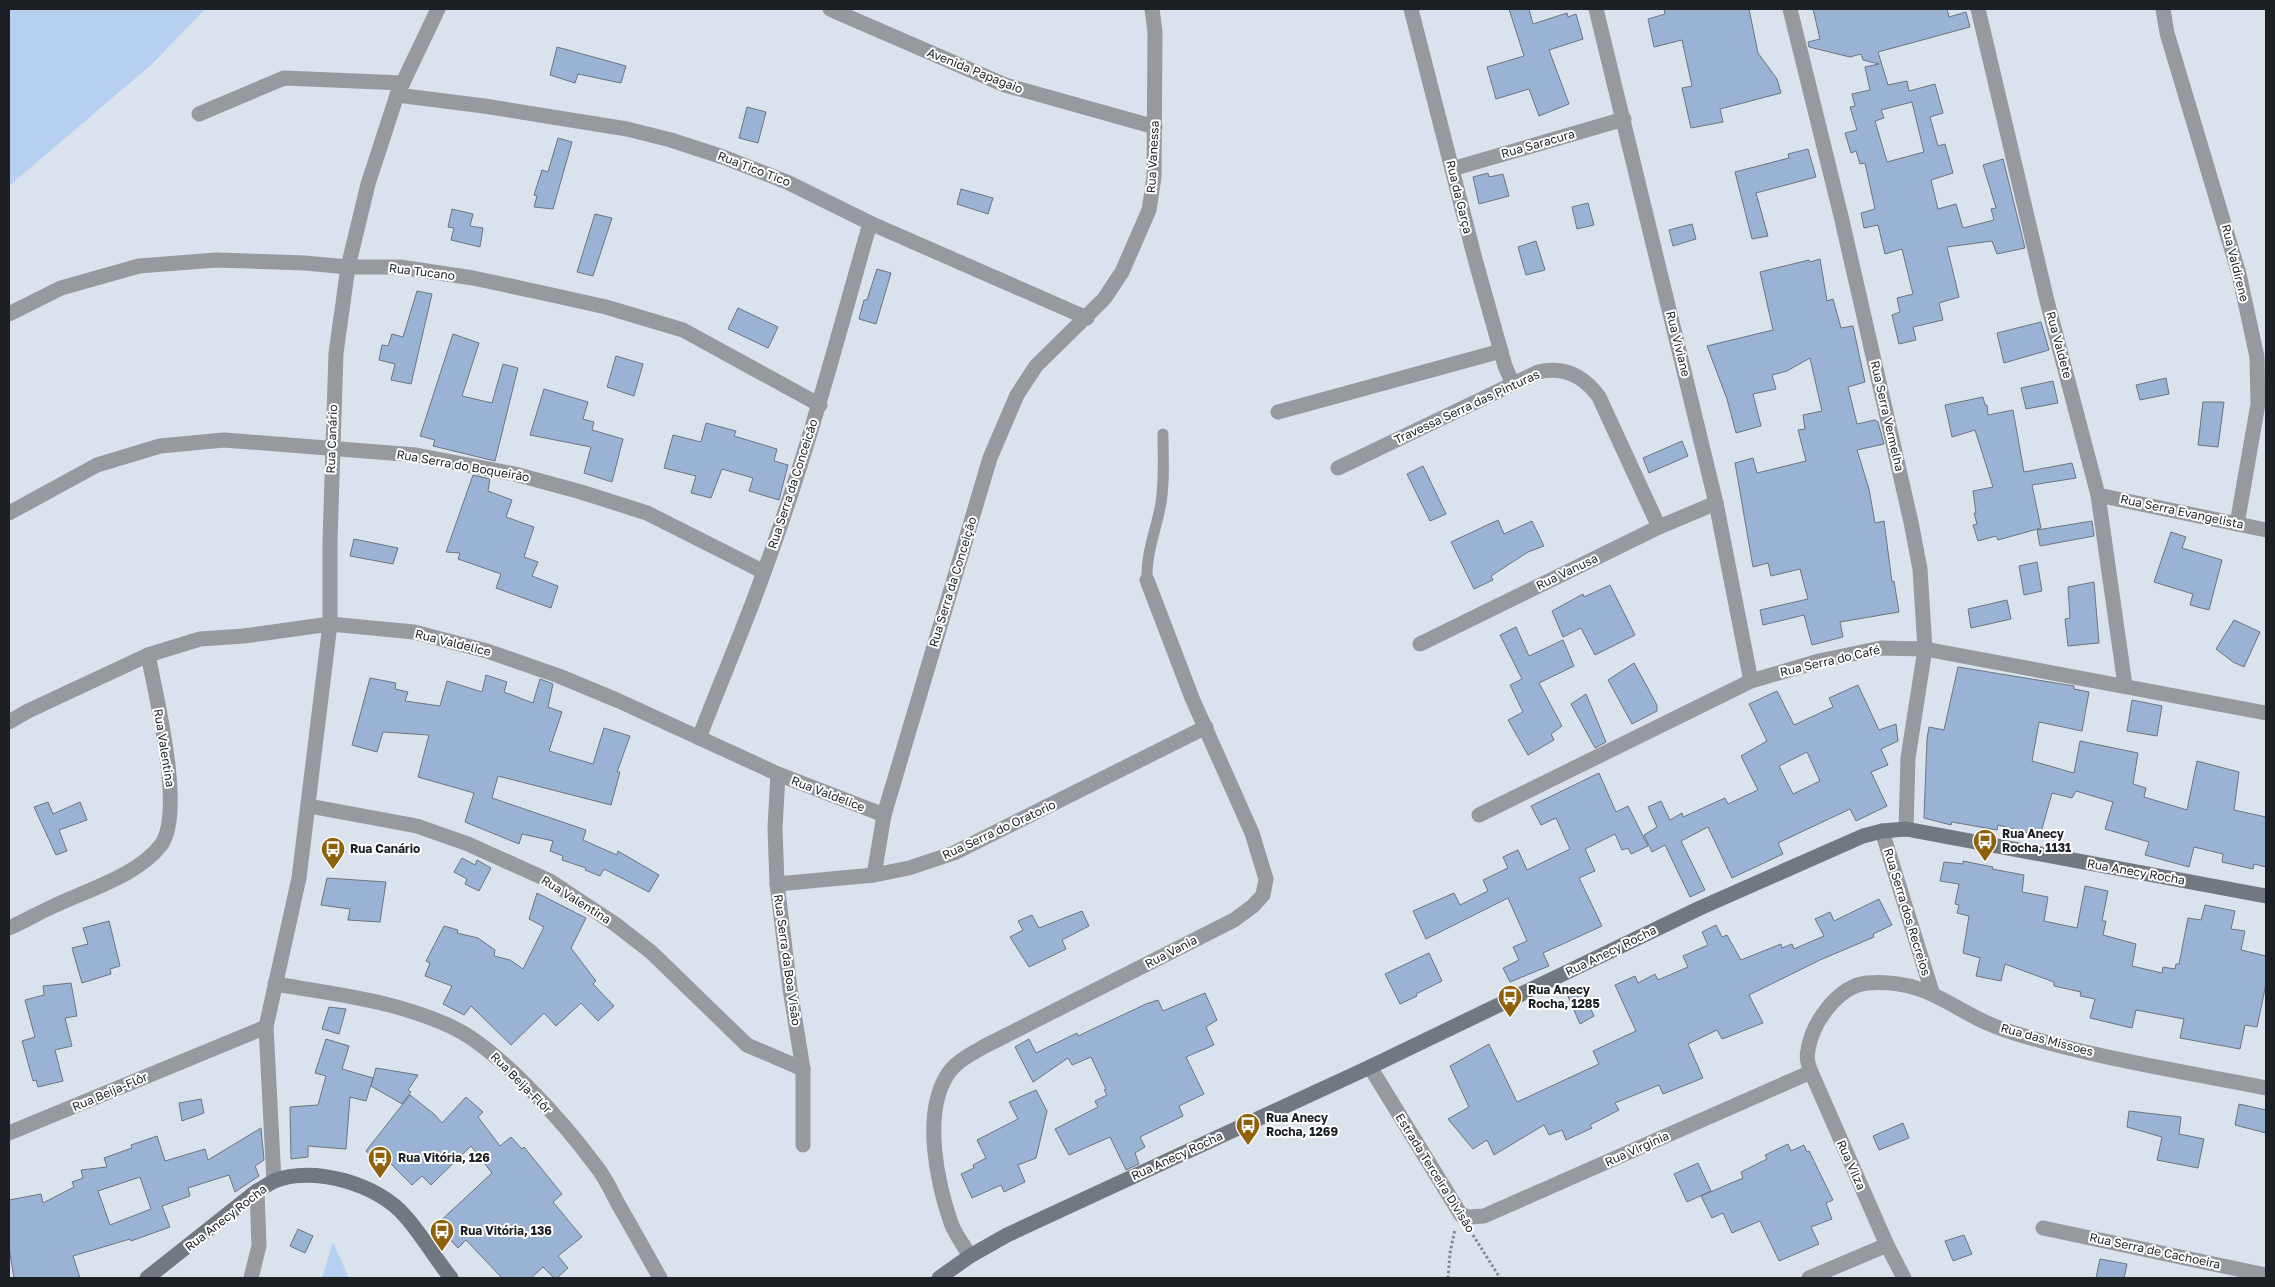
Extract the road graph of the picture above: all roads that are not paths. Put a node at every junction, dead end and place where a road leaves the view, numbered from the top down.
1 (438, 9) edge
2 (830, 9) edge
3 (1152, 9) edge
4 (1411, 9) edge
5 (1596, 9) edge
6 (1790, 9) edge
7 (1978, 9) edge
8 (2163, 9) edge
9 (400, 89) junction
10 (199, 114) dead end
11 (1624, 119) junction
12 (1155, 127) junction
13 (1452, 169) junction
14 (870, 223) junction
15 (348, 267) junction
16 (9, 314) edge
17 (1087, 318) junction
18 (1501, 352) junction
19 (1513, 384) junction
20 (820, 405) junction
21 (1278, 412) dead end
22 (1163, 434) dead end
23 (332, 449) junction
24 (1338, 468) dead end
25 (2098, 495) junction
26 (1716, 503) junction
27 (9, 513) edge
28 (2237, 524) junction
29 (1659, 527) junction
30 (2266, 530) edge
31 (764, 572) junction
32 (1147, 580) joint
33 (330, 624) junction
34 (1420, 644) dead end
35 (1926, 649) junction
36 (148, 655) junction
37 (1751, 681) junction
38 (2125, 685) junction
39 (2266, 712) edge
40 (9, 722) edge
41 (1206, 727) junction
42 (699, 738) junction
43 (778, 774) junction
44 (309, 806) junction
45 (884, 815) junction
46 (1479, 815) dead end
47 (1906, 829) junction
48 (1882, 831) junction
49 (874, 875) junction
50 (777, 884) junction
51 (2266, 896) edge
52 (9, 928) edge
53 (275, 984) junction
54 (1932, 992) junction
55 (266, 1027) junction
56 (1808, 1048) joint
57 (1370, 1067) junction
58 (803, 1070) junction
59 (1810, 1072) junction
60 (2266, 1088) edge
61 (9, 1133) edge
62 (802, 1144) dead end
63 (274, 1181) junction
64 (257, 1191) junction
65 (1461, 1215) joint
66 (2044, 1228) dead end
67 (1887, 1245) junction
68 (970, 1256) junction
69 (2266, 1275) edge
70 (147, 1278) edge
71 (251, 1278) edge
72 (451, 1278) edge
73 (660, 1278) edge
74 (939, 1278) edge
75 (1809, 1278) edge
76 (1904, 1278) edge

1 - 9 street, Rua Canário
2 - 12 street, Avenida Papagaio
3 - 12 street, Rua Vanessa
4 - 13 street, Rua da Garça
5 - 11 street, Rua Viviane
6 - 35 street, Rua Serra Vermelha
7 - 25 street, Rua Valdete
8 - 28 street, Rua Valdirene
9 - 10 street, Rua Tico Tico
9 - 14 street, Rua Tico Tico
9 - 15 street, Rua Canário
11 - 13 street, Rua Saracura
11 - 26 street, Rua Viviane
12 - 17 street, Rua Vanessa
13 - 18 street, Rua da Garça
14 - 17 street, Rua Tico Tico
14 - 20 street, Rua Serra da Conceicão
15 - 16 street, Rua Tucano
15 - 20 street, Rua Tucano
15 - 23 street, Rua Canário
17 - 45 street, Rua Serra da Conceição
18 - 19 street, Rua da Garça
18 - 21 street
19 - 24 street, Travessa Serra das Pinturas
19 - 29 street, Travessa Serra das Pinturas
20 - 31 street, Rua Serra da Conceicão
22 - 32 lane
23 - 27 street, Rua Serra do Boqueirão
23 - 31 street, Rua Serra do Boqueirão
23 - 33 street, Rua Canário
25 - 28 street, Rua Serra Evangelista
25 - 38 street, Rua Valdete
26 - 29 street, Rua Vanusa
26 - 37 street, Rua Viviane
28 - 30 street, Rua Serra Evangelista
29 - 34 street, Rua Vanusa
31 - 42 street, Rua Serra da Conceicão
32 - 41 street, Rua Vania
33 - 36 street, Rua Valdelice
33 - 42 street, Rua Valdelice
33 - 44 street, Rua Canário
35 - 37 street, Rua Serra do Café
35 - 38 street, Rua Serra do Café
35 - 47 street, Rua Serra Vermelha
36 - 40 street, Rua Valdelice
36 - 52 street, Rua Valentina
37 - 46 street, Rua Serra do Café
38 - 39 street, Rua Serra do Café
41 - 49 street, Rua Serra do Oratorio
41 - 68 street, Rua Vania
42 - 43 street, Rua Valdelice
43 - 45 street, Rua Valdelice
43 - 50 street, Rua Serra da Boa Visão
44 - 53 street, Rua Canário
44 - 58 street, Rua Valentina
45 - 49 street, Rua Serra da Conceição
47 - 48 street, Rua Anecy Rocha
47 - 51 street, Rua Anecy Rocha
48 - 54 street, Rua Serra dos Recreios
48 - 57 street, Rua Anecy Rocha
49 - 50 street, Rua Serra do Oratorio
50 - 58 street, Rua Serra da Boa Visão
53 - 55 street, Rua Canário
53 - 73 street, Rua Beija-Flôr
54 - 56 street, Rua das Missoes
54 - 60 street, Rua das Missoes
55 - 61 street, Rua Beija-Flôr
55 - 63 street, Rua Canário
56 - 59 street, Rua Vilza
57 - 65 street, Estrada Terceira Divisão
57 - 68 street, Rua Anecy Rocha
58 - 62 street, Rua Serra da Boa Visão
59 - 65 street, Rua Virginia
59 - 67 street, Rua Vilza
63 - 64 street, Rua Anecy Rocha
63 - 72 street, Rua Anecy Rocha
64 - 70 street, Rua Anecy Rocha
64 - 71 street
66 - 69 street, Rua Serra de Cachoeira
67 - 75 street
67 - 76 street, Rua Vilza
68 - 74 street, Rua Anecy Rocha

